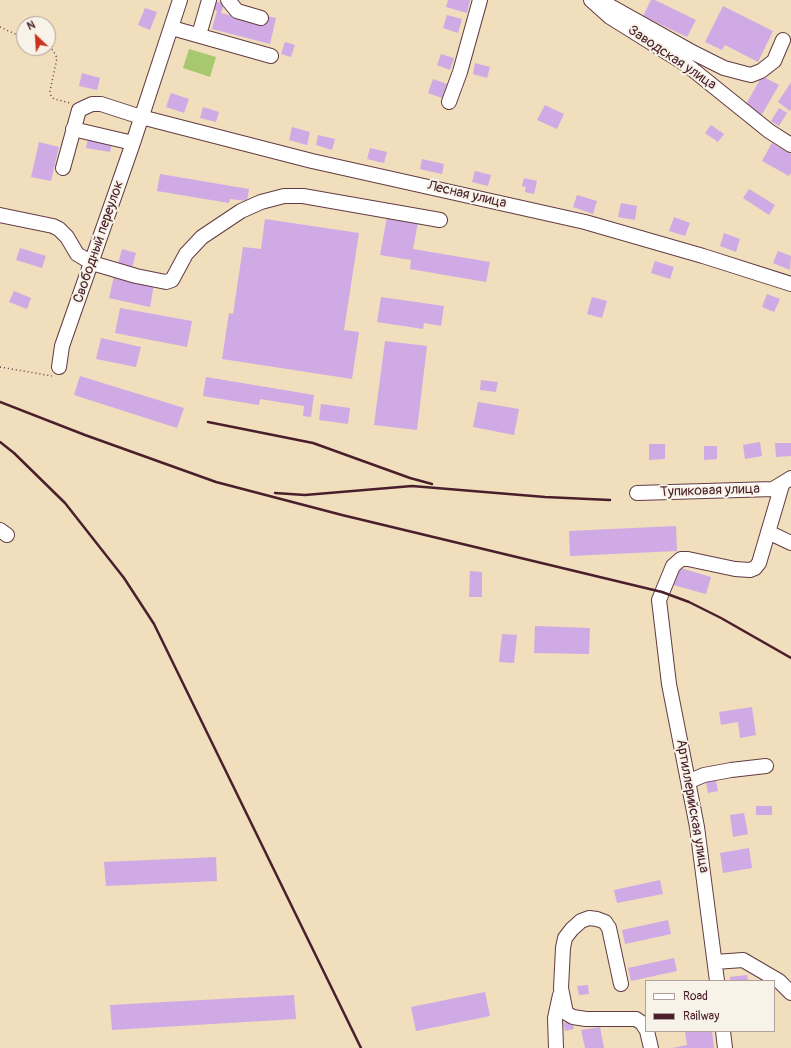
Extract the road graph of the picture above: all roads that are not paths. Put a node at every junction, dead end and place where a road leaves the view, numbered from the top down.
1 (180, 0) edge
2 (209, 0) edge
3 (228, 0) edge
4 (480, 0) edge
5 (591, 0) edge
6 (599, 0) edge
7 (261, 18) dead end
8 (172, 28) junction
9 (198, 35) junction
10 (783, 40) dead end
11 (271, 56) dead end
12 (449, 102) dead end
13 (141, 117) junction
14 (73, 129) junction
15 (133, 142) junction
16 (791, 145) edge
17 (63, 168) dead end
18 (0, 214) edge
19 (440, 220) dead end
20 (92, 263) junction
21 (791, 284) edge
22 (59, 367) road end
23 (787, 481) edge
24 (637, 494) dead end
25 (768, 532) junction
26 (791, 543) edge
27 (766, 766) dead end
28 (690, 781) junction
29 (715, 962) junction
30 (717, 980) edge
31 (621, 984) dead end
32 (561, 988) junction
33 (791, 993) edge
34 (645, 1028) edge
35 (647, 1032) edge
36 (723, 1032) edge
37 (556, 1048) edge
38 (651, 1048) edge
39 (725, 1048) edge

1 - 8 lane, Свободный переулок
2 - 9 lane
3 - 7 lane
4 - 12 lane
5 - 16 lane, Заводская улица
6 - 10 lane
8 - 9 lane
8 - 13 lane, Свободный переулок
9 - 11 lane
13 - 14 lane, Лесная улица
13 - 15 lane, Свободный переулок
13 - 21 lane, Лесная улица
14 - 15 lane
14 - 17 lane
15 - 20 lane, Свободный переулок
18 - 20 lane
19 - 20 lane
20 - 22 lane, Свободный переулок
23 - 24 lane, Тупиковая улица
23 - 25 lane
25 - 26 lane
25 - 28 lane, Артиллерийская улица
27 - 28 lane
28 - 29 lane, Артиллерийская улица
29 - 30 lane, Артиллерийская улица
29 - 33 lane
31 - 32 lane
32 - 34 lane
32 - 37 lane
35 - 38 lane
36 - 39 lane

